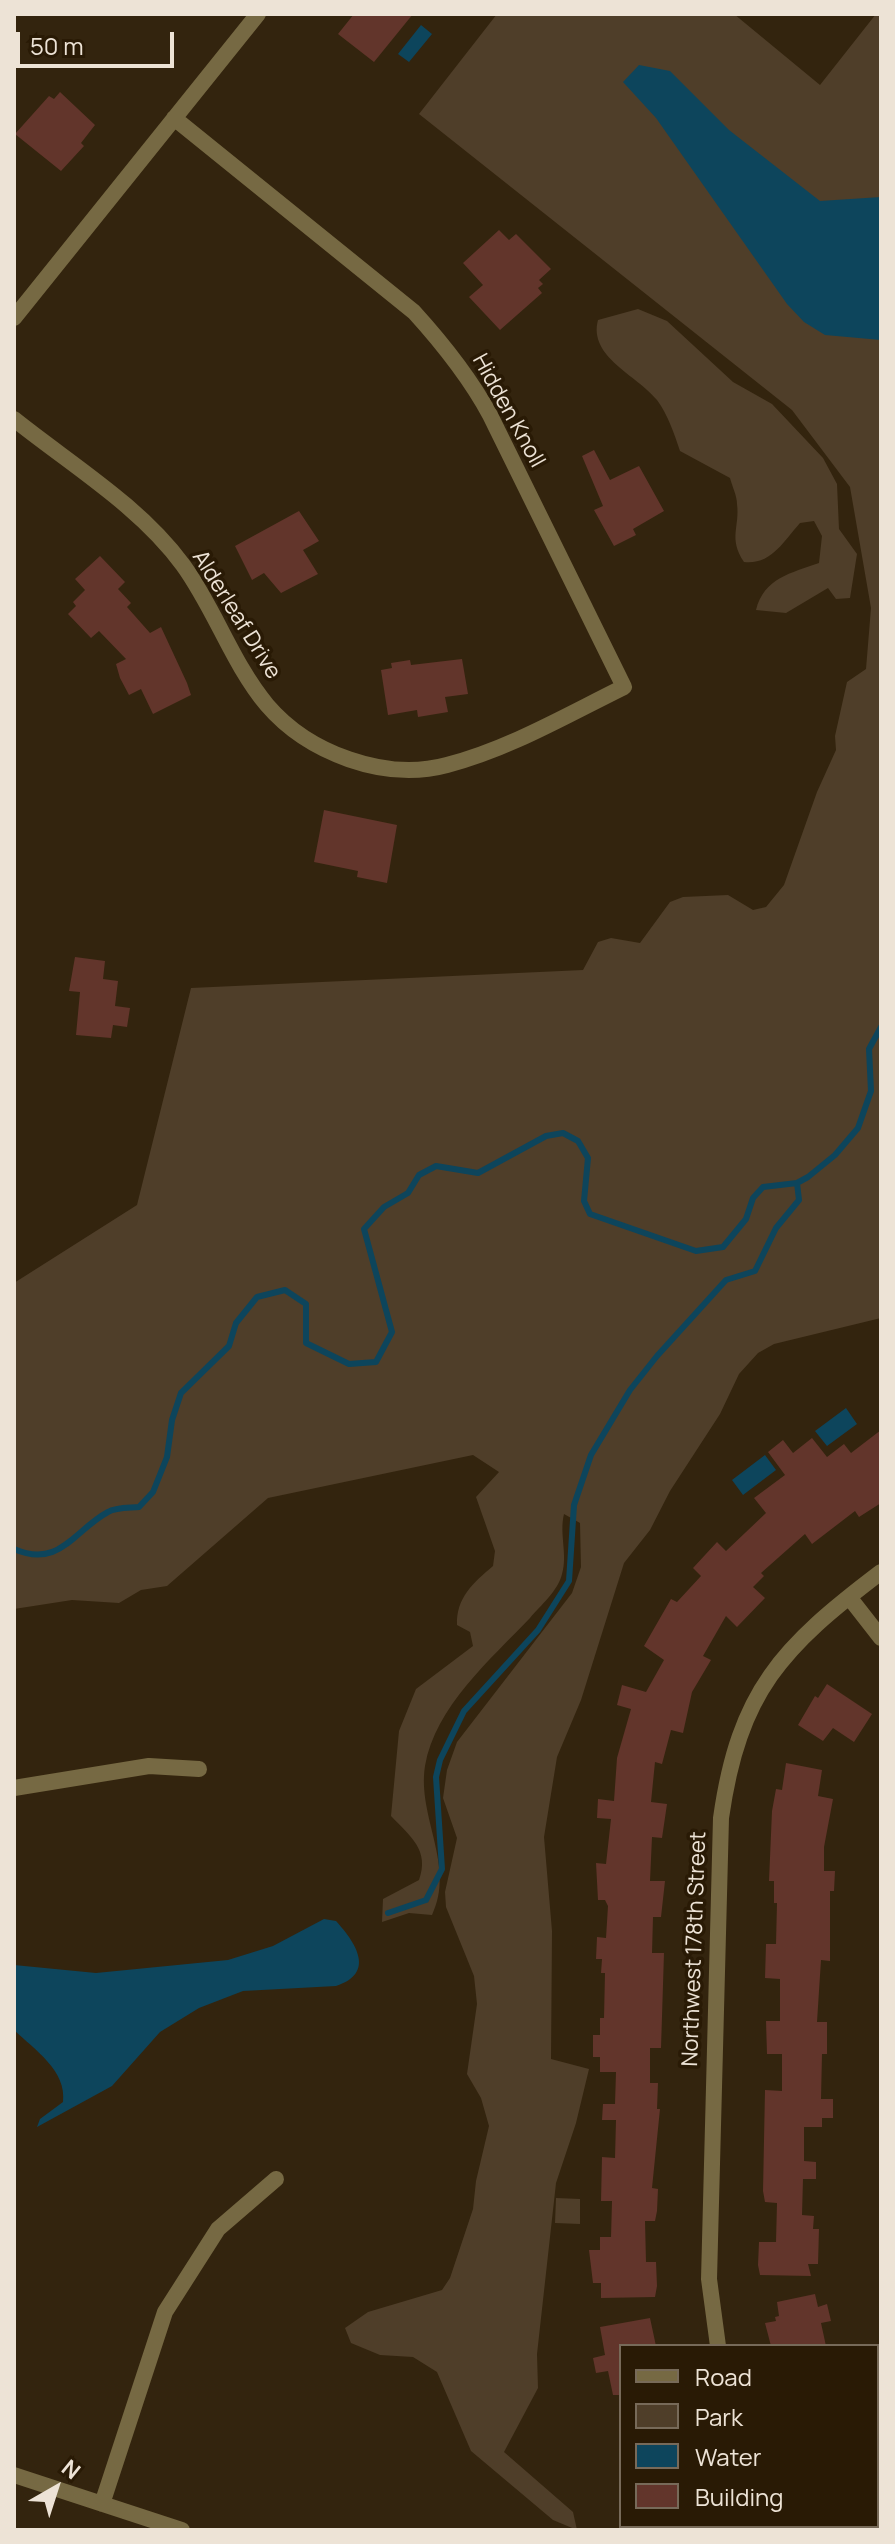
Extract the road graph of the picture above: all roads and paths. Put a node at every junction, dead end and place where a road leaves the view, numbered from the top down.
1 (258, 14) edge
2 (174, 118) junction
3 (14, 318) edge
4 (14, 419) edge
5 (624, 687) joint
6 (881, 1572) edge
7 (849, 1597) junction
8 (881, 1638) edge
9 (199, 1769) dead end
10 (14, 1788) edge
11 (276, 2179) dead end
12 (718, 2344) edge
13 (14, 2475) edge
14 (102, 2504) junction
15 (182, 2530) edge

1 - 2 street
2 - 3 street
2 - 5 street, Hidden Knoll
4 - 5 street, Alderleaf Drive
6 - 7 street, Northwest 178th Street
7 - 8 street
7 - 12 street, Northwest 178th Street
9 - 10 street
11 - 14 street
13 - 14 street
14 - 15 street

